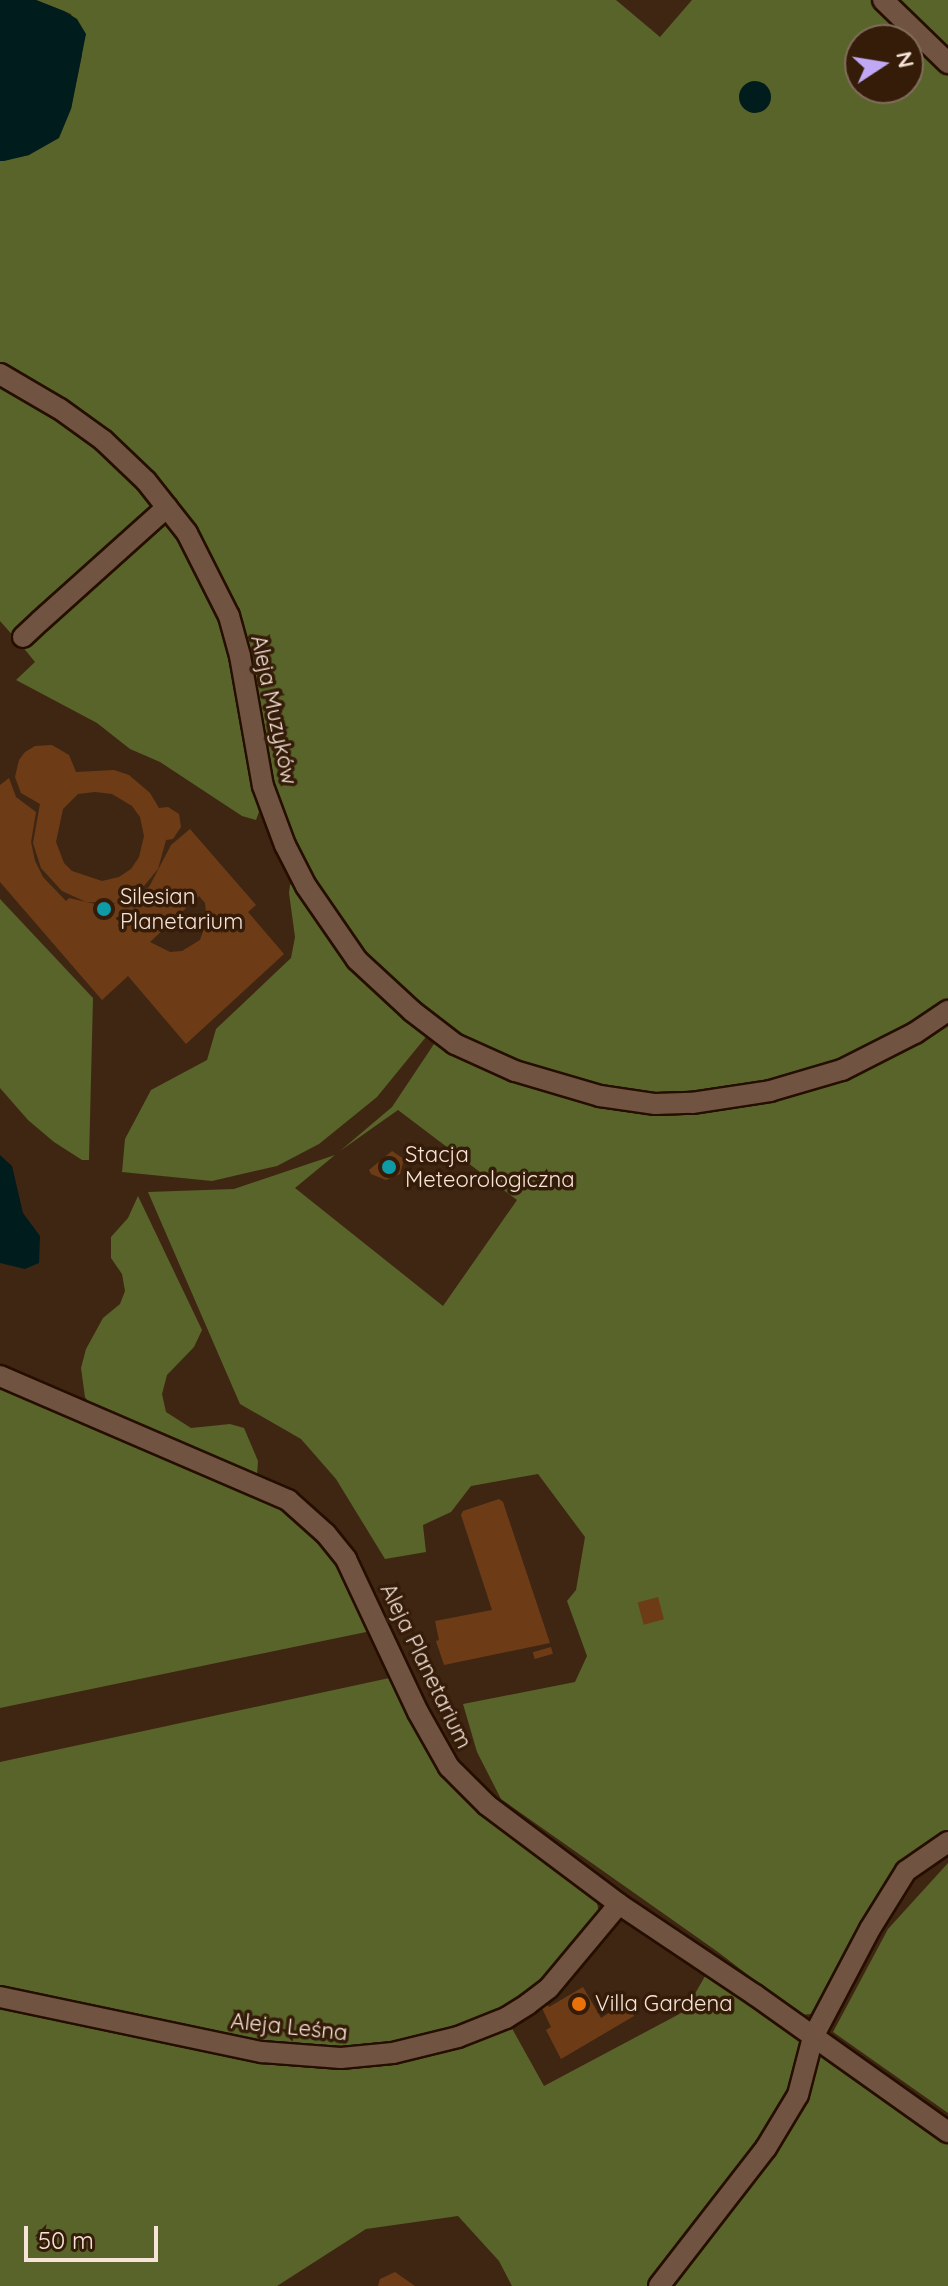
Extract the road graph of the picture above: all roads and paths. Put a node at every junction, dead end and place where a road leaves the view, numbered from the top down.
1 (883, 0) edge
2 (948, 63) edge
3 (0, 374) edge
4 (167, 507) junction
5 (33, 628) dead end
6 (948, 1011) edge
7 (0, 1376) edge
8 (948, 1842) edge
9 (619, 1904) junction
10 (0, 1997) edge
11 (813, 2037) junction
12 (948, 2132) edge
13 (659, 2286) edge

1 - 2 street
3 - 4 street, Aleja Muzyków
4 - 5 street
4 - 6 street, Aleja Muzyków
7 - 9 street, Aleja Planetarium
8 - 11 street
9 - 10 street, Aleja Leśna
9 - 11 street, Aleja Planetarium
11 - 12 street, Aleja Planetarium
11 - 13 street

